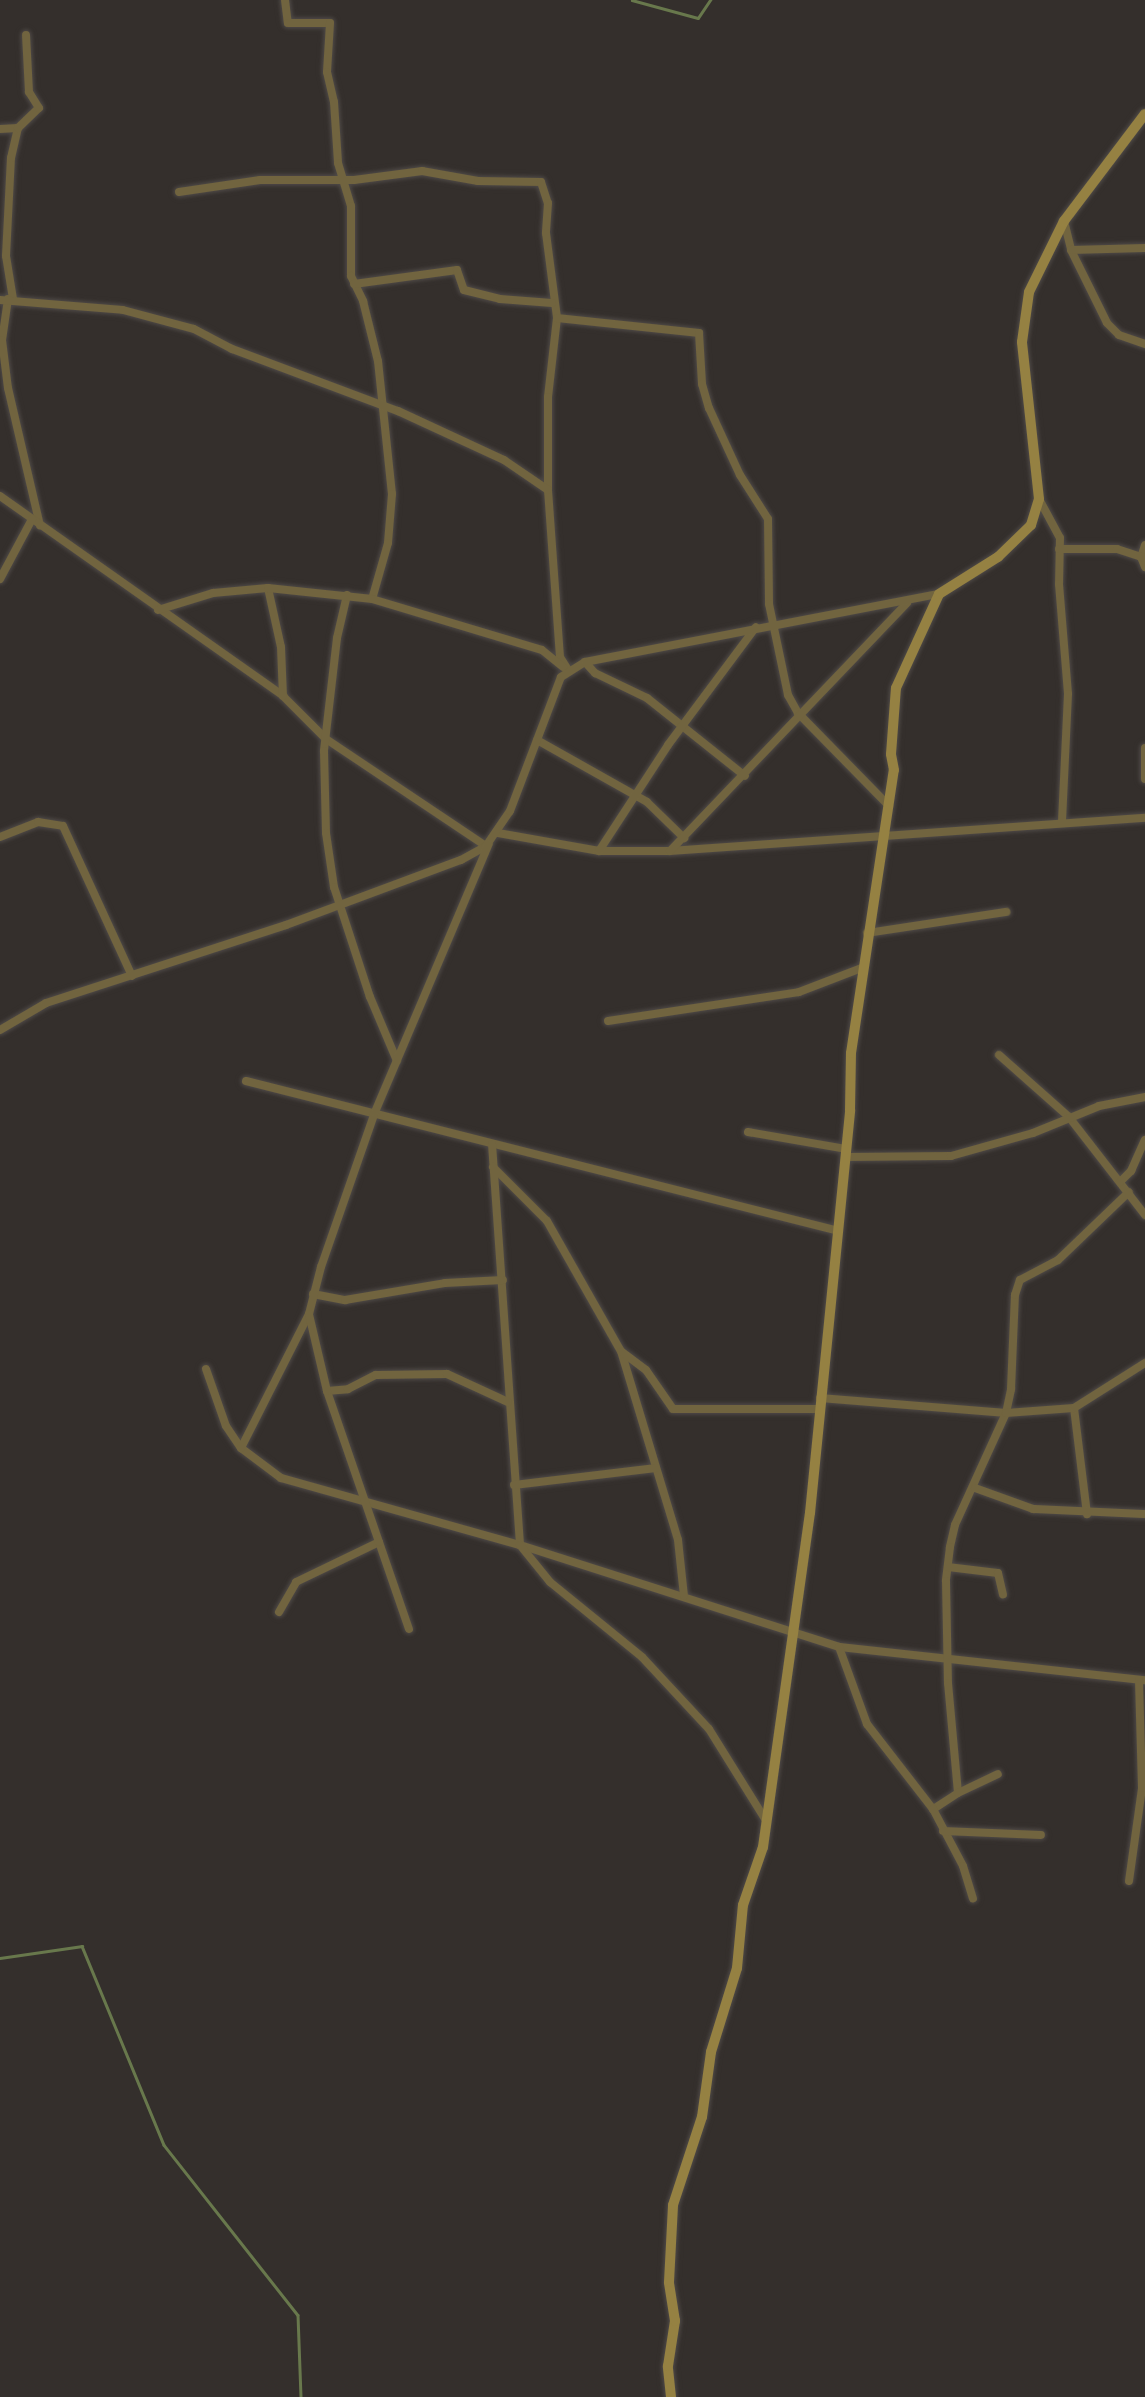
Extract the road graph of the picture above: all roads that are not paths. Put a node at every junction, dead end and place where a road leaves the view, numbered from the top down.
1 (285, 0) edge
2 (26, 35) dead end
3 (1145, 114) edge
4 (18, 128) junction
5 (0, 129) edge
6 (343, 180) junction
7 (180, 192) dead end
8 (1064, 221) junction
9 (1145, 248) edge
10 (1071, 250) junction
11 (354, 284) junction
12 (7, 300) edge
13 (552, 303) junction
14 (557, 318) junction
15 (1145, 344) edge
16 (382, 404) junction
17 (548, 490) junction
18 (0, 496) edge
19 (1039, 499) junction
20 (32, 519) junction
21 (40, 525) junction
22 (1145, 545) edge
23 (1059, 549) junction
24 (1143, 557) edge
25 (1145, 568) edge
26 (0, 579) edge
27 (268, 588) junction
28 (939, 593) junction
29 (347, 595) junction
30 (372, 599) junction
31 (907, 603) junction
32 (158, 610) junction
33 (772, 624) junction
34 (756, 627) junction
35 (585, 662) junction
36 (568, 670) junction
37 (283, 696) junction
38 (798, 713) junction
39 (682, 728) junction
40 (326, 739) junction
41 (537, 740) junction
42 (1145, 748) edge
43 (745, 776) junction
44 (1145, 779) edge
45 (635, 794) junction
46 (889, 806) junction
47 (1145, 816) edge
48 (1062, 822) junction
49 (1145, 824) edge
50 (498, 833) junction
51 (0, 837) edge
52 (684, 838) junction
53 (883, 838) junction
54 (488, 844) junction
55 (599, 851) junction
56 (670, 851) junction
57 (341, 904) junction
58 (1006, 912) dead end
59 (867, 933) junction
60 (862, 968) junction
61 (132, 976) junction
62 (608, 1021) dead end
63 (0, 1030) edge
64 (999, 1055) dead end
65 (397, 1061) junction
66 (246, 1081) dead end
67 (1145, 1097) edge
68 (375, 1111) junction
69 (1069, 1117) junction
70 (748, 1132) dead end
71 (1145, 1140) edge
72 (492, 1144) junction
73 (845, 1153) junction
74 (493, 1167) junction
75 (1120, 1182) junction
76 (1129, 1192) junction
77 (1145, 1215) edge
78 (835, 1230) junction
79 (503, 1280) junction
80 (313, 1294) junction
81 (309, 1314) junction
82 (621, 1350) junction
83 (1145, 1363) edge
84 (206, 1368) dead end
85 (327, 1391) junction
86 (508, 1402) junction
87 (820, 1404) junction
88 (1074, 1408) junction
89 (1006, 1413) junction
90 (241, 1448) junction
91 (656, 1468) junction
92 (514, 1485) junction
93 (975, 1488) junction
94 (363, 1499) junction
95 (1087, 1514) junction
96 (1145, 1514) edge
97 (379, 1542) junction
98 (520, 1545) junction
99 (948, 1567) junction
100 (1003, 1594) dead end
101 (684, 1596) junction
102 (279, 1612) dead end
103 (410, 1629) dead end
104 (792, 1630) junction
105 (839, 1647) junction
106 (950, 1661) junction
107 (1142, 1680) edge
108 (998, 1774) dead end
109 (958, 1793) junction
110 (933, 1809) junction
111 (765, 1819) junction
112 (943, 1831) junction
113 (1041, 1835) dead end
114 (1129, 1881) dead end
115 (973, 1899) dead end
116 (671, 2397) edge

1 - 6 street
2 - 4 street
3 - 8 street
4 - 5 street
4 - 12 street
6 - 7 street
6 - 11 street
6 - 13 street
8 - 10 street
8 - 19 street
9 - 10 street
10 - 15 street
11 - 13 street
11 - 16 street
12 - 16 street
12 - 21 street
13 - 14 street
14 - 17 street
14 - 33 street
16 - 17 street
16 - 30 street
17 - 36 street
18 - 20 street
19 - 23 street
19 - 28 street
20 - 21 street
20 - 26 street
21 - 32 street
22 - 24 street
23 - 24 street
23 - 48 street
24 - 25 street
27 - 29 street
27 - 32 street
27 - 37 street
28 - 31 street
28 - 46 street
29 - 30 street
29 - 40 street
30 - 36 street
31 - 33 street
31 - 38 street
32 - 37 street
33 - 34 street
33 - 38 street
34 - 35 street
34 - 39 street
35 - 36 street
35 - 39 street
36 - 41 street
37 - 40 street
38 - 43 street
38 - 46 street
39 - 43 street
39 - 45 street
40 - 54 street
40 - 57 street
41 - 45 street
41 - 50 street
42 - 44 street
43 - 52 street
45 - 52 street
45 - 55 street
46 - 53 street
47 - 48 street
47 - 49 street
48 - 53 street
50 - 54 street
50 - 55 street
51 - 61 street
52 - 56 street
53 - 56 street
53 - 59 street
54 - 57 street
54 - 65 street
55 - 56 street
57 - 61 street
57 - 65 street
58 - 59 street
59 - 60 street
60 - 62 street
60 - 73 street
61 - 63 street
64 - 69 street
65 - 68 street
66 - 68 street
67 - 69 street
68 - 72 street
68 - 80 street
69 - 73 street
69 - 75 street
70 - 73 street
71 - 75 street
72 - 74 street
72 - 78 street
73 - 78 street
74 - 79 street
74 - 82 street
75 - 76 street
76 - 77 street
76 - 89 street
78 - 87 street
79 - 80 street
79 - 86 street
80 - 81 street
81 - 85 street
81 - 90 street
82 - 87 street
82 - 91 street
83 - 88 street
84 - 90 street
85 - 86 street
85 - 94 street
86 - 92 street
87 - 89 street
87 - 104 street
88 - 89 street
88 - 95 street
89 - 93 street
90 - 94 street
91 - 92 street
91 - 101 street
92 - 98 street
93 - 95 street
93 - 99 street
94 - 97 street
94 - 98 street
95 - 96 street
97 - 102 street
97 - 103 street
98 - 101 street
98 - 111 street
99 - 100 street
99 - 106 street
101 - 104 street
104 - 105 street
104 - 111 street
105 - 106 street
105 - 110 street
106 - 107 street
106 - 109 street
107 - 114 street
108 - 109 street
109 - 110 street
110 - 112 street
111 - 116 street
112 - 113 street
112 - 115 street

